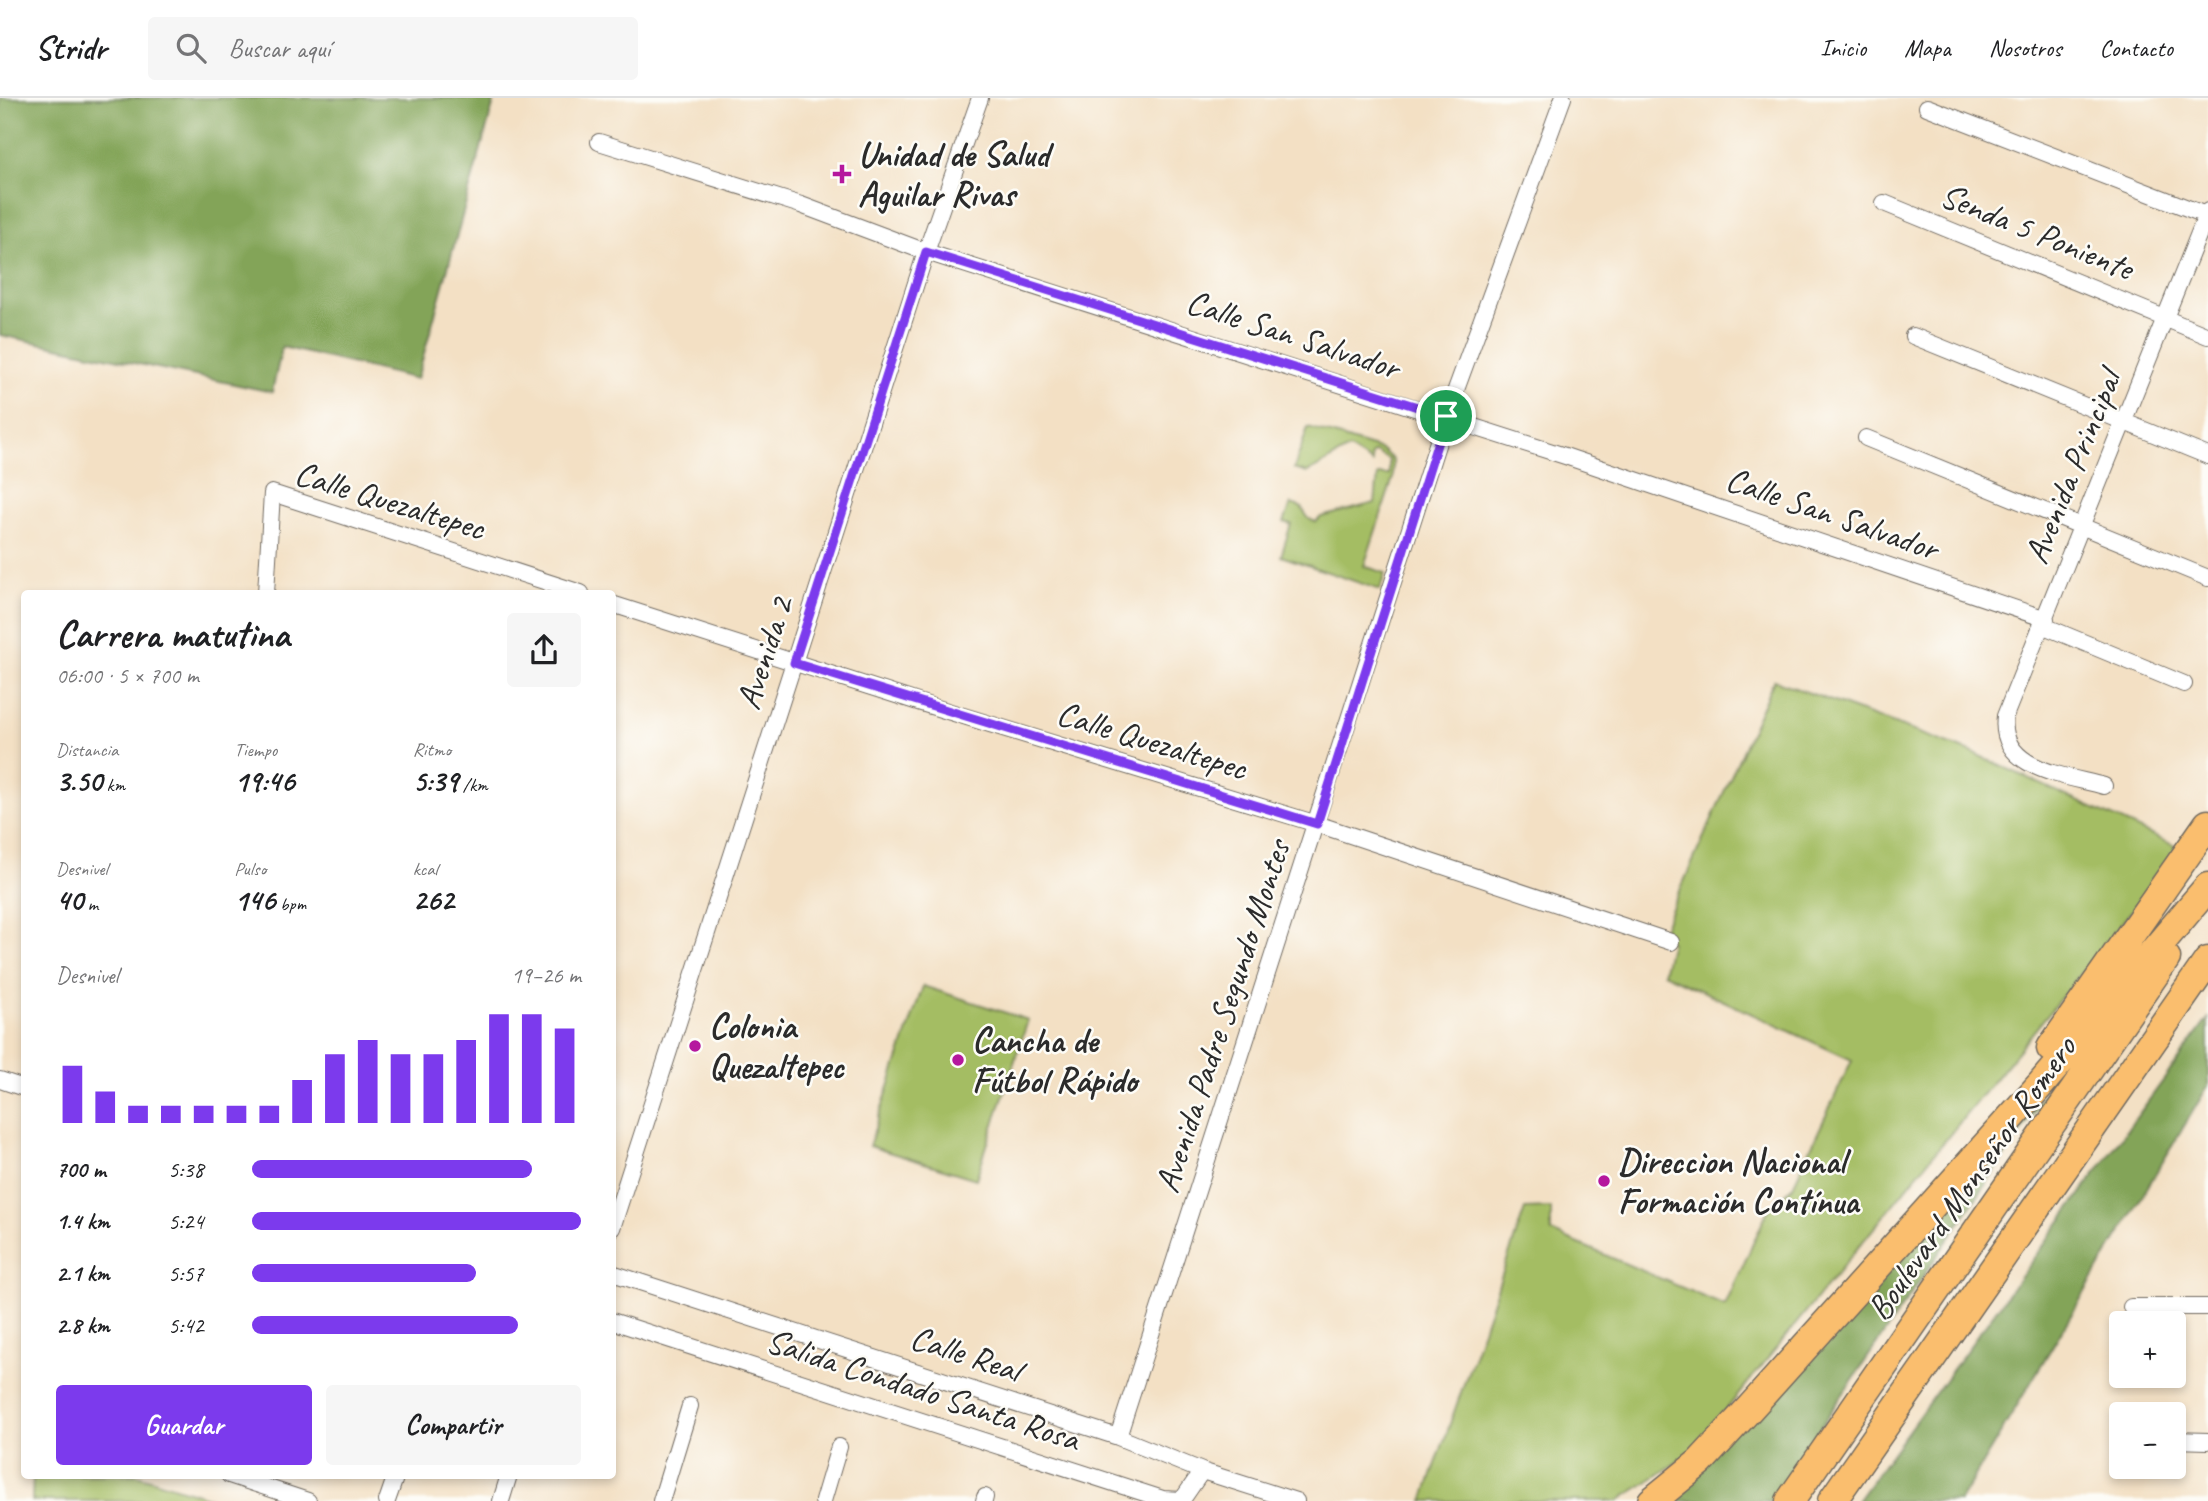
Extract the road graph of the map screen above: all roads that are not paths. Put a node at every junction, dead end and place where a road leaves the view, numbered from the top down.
1 (980, 98) edge
2 (1563, 98) edge
3 (1927, 107) dead end
4 (599, 142) dead end
5 (1884, 203) dead end
6 (2207, 214) edge
7 (926, 252) junction
8 (2166, 318) junction
9 (1913, 335) dead end
10 (2208, 336) edge
11 (1446, 416) junction
12 (2124, 420) junction
13 (1866, 438) dead end
14 (2208, 456) edge
15 (2082, 526) junction
16 (2208, 578) edge
17 (266, 590) edge
18 (572, 590) edge
19 (616, 605) edge
20 (2045, 622) junction
21 (794, 663) junction
22 (2184, 684) dead end
23 (2104, 786) dead end
24 (1317, 824) junction
25 (2208, 824) edge
26 (2208, 887) edge
27 (2208, 895) edge
28 (1671, 942) dead end
29 (2208, 961) edge
30 (0, 1080) edge
31 (21, 1086) edge
32 (2002, 1128) junction
33 (616, 1216) edge
34 (616, 1274) edge
35 (2131, 1307) dead end
36 (2208, 1307) edge
37 (616, 1322) edge
38 (690, 1406) dead end
39 (1118, 1437) junction
40 (2186, 1440) edge
41 (2208, 1441) edge
42 (839, 1447) dead end
43 (1202, 1471) junction
44 (241, 1479) edge
45 (395, 1479) edge
46 (508, 1479) edge
47 (308, 1501) edge
48 (387, 1501) edge
49 (501, 1501) edge
50 (662, 1501) edge
51 (823, 1501) edge
52 (1296, 1501) edge
53 (1652, 1501) edge
54 (1790, 1501) edge
55 (1832, 1501) edge

1 - 7 street, Avenida 2
2 - 11 street, Avenida Padre Segundo Montes
3 - 6 street
4 - 7 street, Calle San Salvador
5 - 8 street, Senda 5 Poniente
6 - 8 street, Avenida Principal
7 - 11 street, Calle San Salvador
7 - 21 street, Avenida 2
8 - 10 street, Senda 5 Poniente
8 - 12 street, Avenida Principal
9 - 12 street
11 - 20 street, Calle San Salvador
11 - 24 street, Avenida Padre Segundo Montes
12 - 14 street
12 - 15 street, Avenida Principal
13 - 15 street
15 - 16 street
15 - 20 street, Avenida Principal
17 - 18 street, Calle Quezaltepec
19 - 21 street, Calle Quezaltepec
20 - 22 street, Calle San Salvador
20 - 23 street, Avenida Principal
21 - 24 street, Calle Quezaltepec
21 - 33 street, Avenida 2
24 - 28 street, Calle Quezaltepec
24 - 39 street, Avenida Padre Segundo Montes
25 - 32 highway
26 - 32 highway
27 - 54 highway, Boulevard Monseñor Romero
29 - 55 highway, Boulevard Monseñor Romero
30 - 31 street
32 - 53 highway
34 - 39 street, Calle Real
35 - 36 street
37 - 43 street, Salida Condado Santa Rosa
38 - 50 street
39 - 43 street, Calle Real
40 - 41 street
42 - 51 street
43 - 52 street, Calle Real
44 - 47 street
45 - 48 street
46 - 49 street

